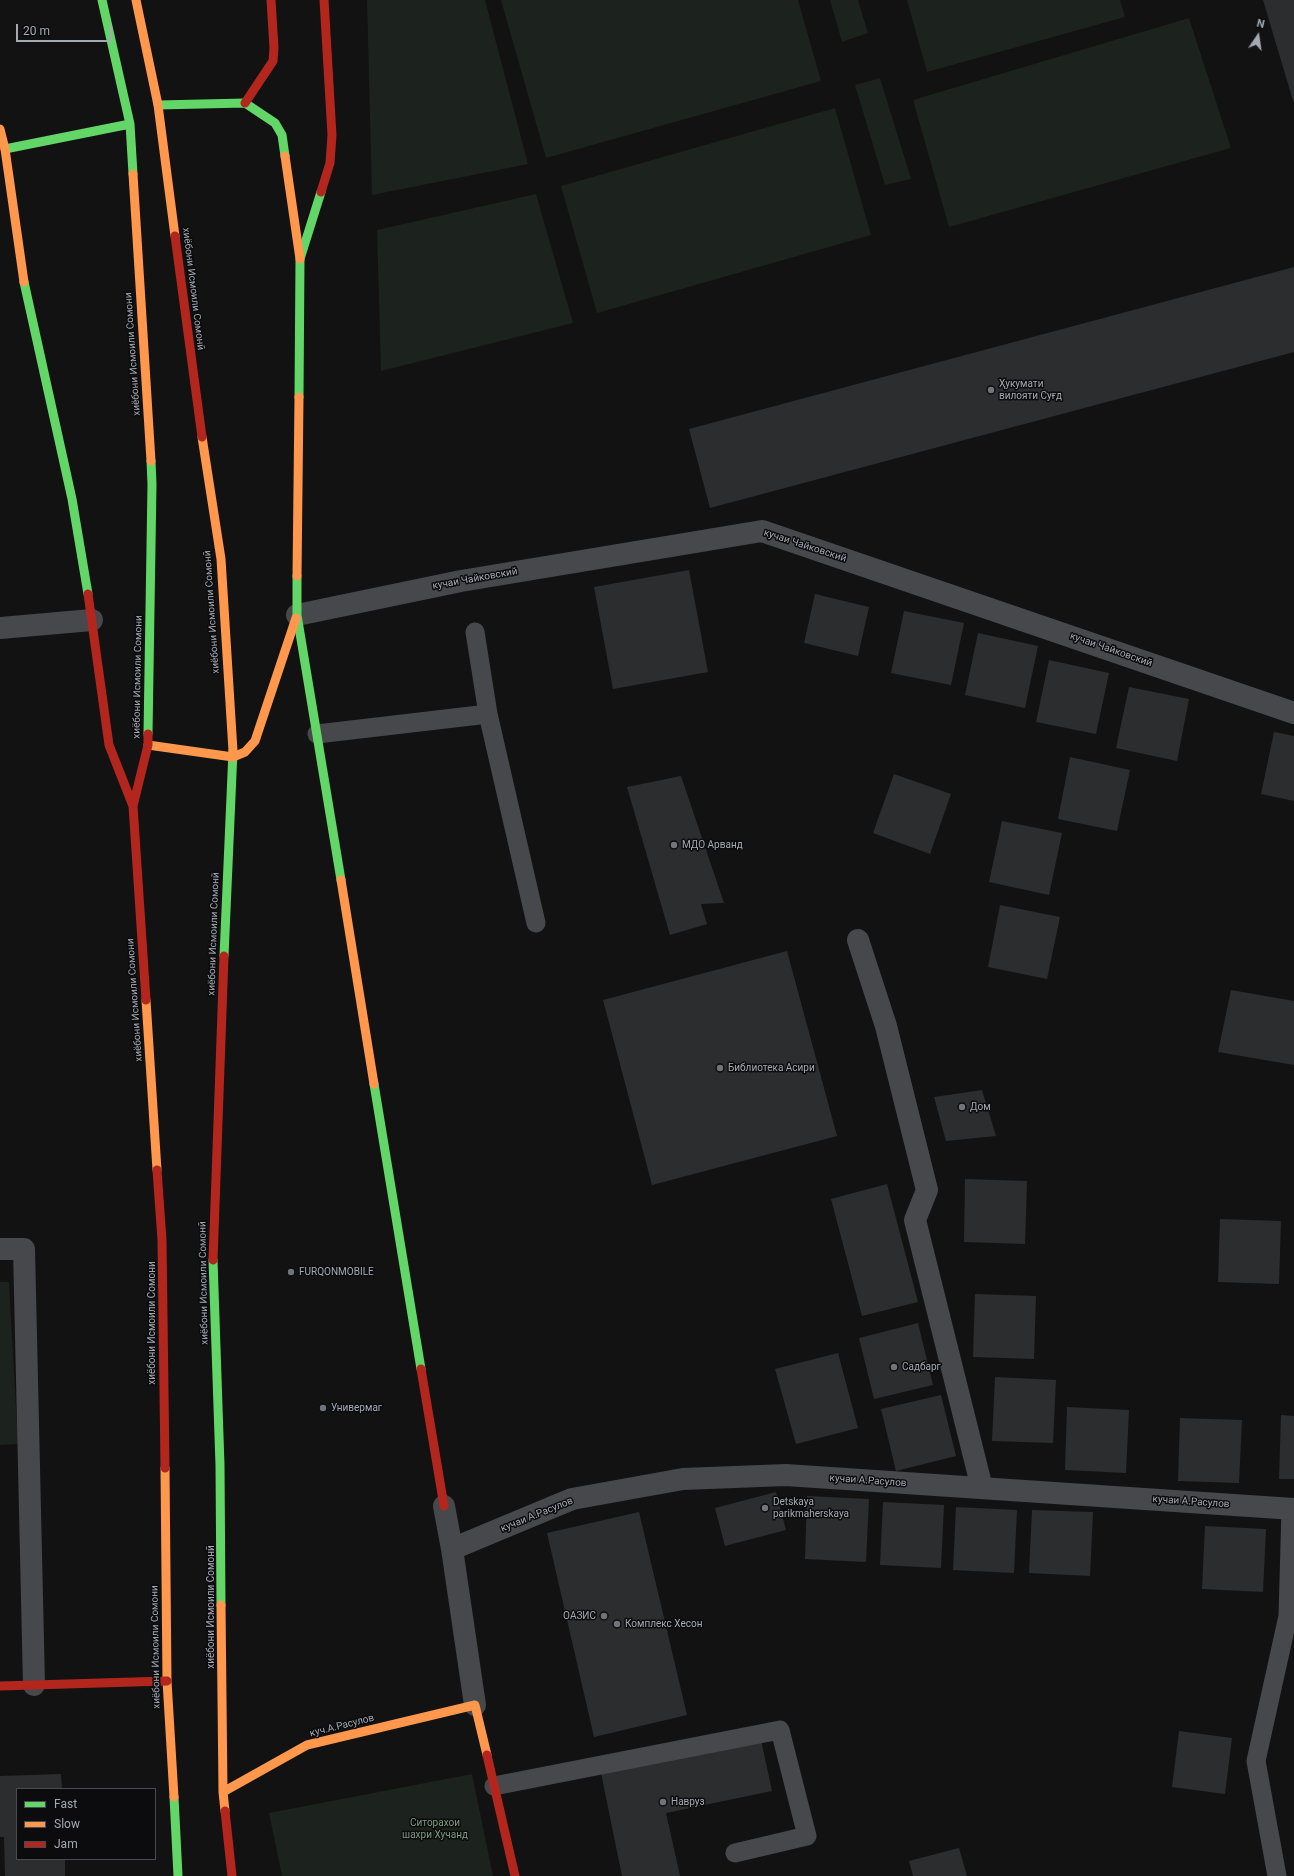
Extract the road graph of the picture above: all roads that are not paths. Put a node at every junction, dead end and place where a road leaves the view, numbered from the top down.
1 (102, 0) edge
2 (136, 0) edge
3 (271, 0) edge
4 (324, 0) edge
5 (245, 103) junction
6 (158, 105) junction
7 (130, 124) junction
8 (0, 129) edge
9 (5, 149) junction
10 (300, 259) junction
11 (298, 615) junction
12 (92, 620) junction
13 (0, 628) edge
14 (475, 632) dead end
15 (1294, 713) edge
16 (488, 714) junction
17 (317, 734) junction
18 (148, 745) junction
19 (233, 757) junction
20 (133, 806) junction
21 (536, 923) dead end
22 (858, 940) dead end
23 (0, 1249) edge
24 (982, 1488) junction
25 (444, 1506) joint
26 (1293, 1509) edge
27 (452, 1549) junction
28 (167, 1681) junction
29 (34, 1685) junction
30 (0, 1686) edge
31 (475, 1705) junction
32 (494, 1786) junction
33 (223, 1792) junction
34 (735, 1853) dead end
35 (178, 1876) edge
36 (232, 1876) edge
37 (515, 1876) edge
38 (1276, 1876) edge

1 - 7 main road, хиёбони Исмоили Сомони
2 - 6 main road, хиёбони Исмоили Сомонӣ
3 - 5 main road
4 - 10 main road
5 - 6 main road
5 - 10 main road
6 - 19 main road, хиёбони Исмоили Сомонӣ
7 - 9 main road
7 - 18 main road, хиёбони Исмоили Сомони
8 - 9 main road
9 - 12 main road
10 - 11 main road
11 - 15 street, кучаи Чайковский
11 - 17 main road
11 - 19 main road
12 - 13 street
12 - 20 main road
14 - 16 lane
16 - 17 lane
16 - 21 lane
17 - 25 main road
18 - 19 main road
18 - 20 main road, хиёбони Исмоили Сомони
19 - 33 main road, хиёбони Исмоили Сомонӣ
20 - 28 main road, хиёбони Исмоили Сомони
22 - 24 street
23 - 29 street
24 - 26 street, кучаи А.Расулов
24 - 27 street, кучаи А.Расулов
25 - 27 street
26 - 38 lane
27 - 31 street
28 - 29 main road
28 - 35 main road, хиёбони Исмоили Сомони
29 - 30 main road
31 - 32 main road
31 - 33 main road, куч.А.Расулов
32 - 34 lane
32 - 37 main road
33 - 36 main road, хиёбони Исмоили Сомонӣ

